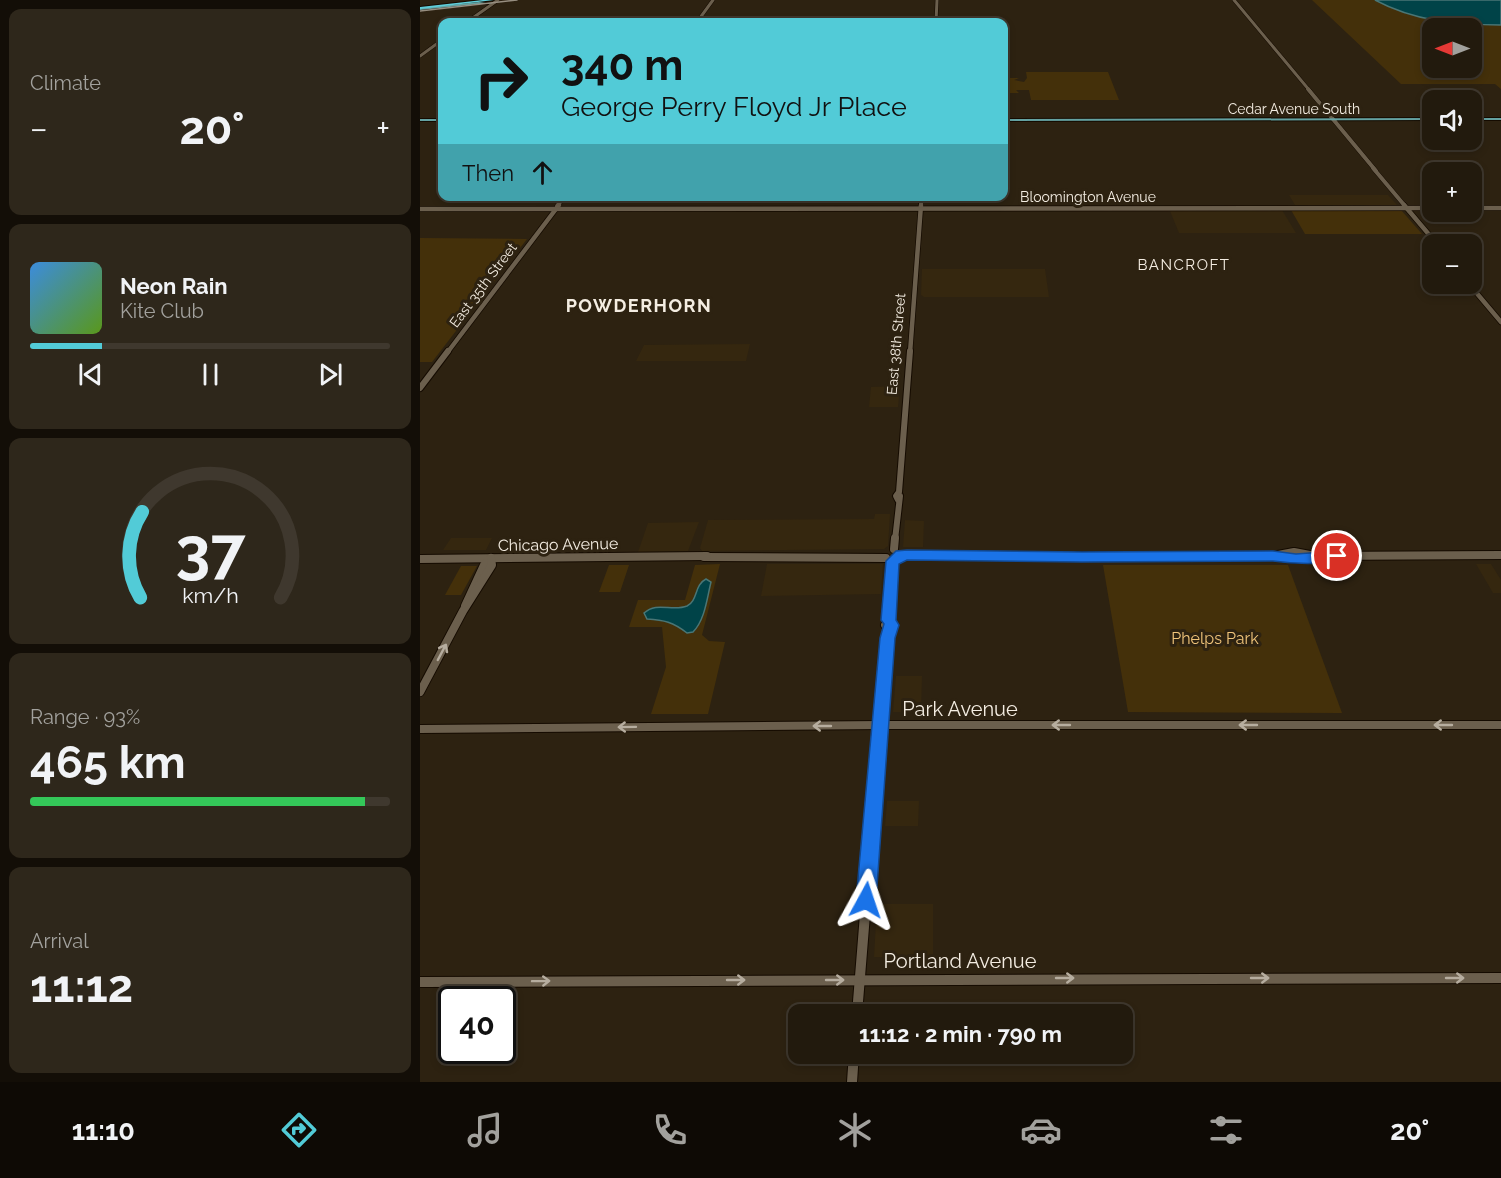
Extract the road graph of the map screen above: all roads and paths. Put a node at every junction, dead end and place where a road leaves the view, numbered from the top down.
1 (499, 0) edge
2 (713, 0) edge
3 (937, 0) edge
4 (1234, 0) edge
5 (471, 1) edge
6 (480, 1) edge
7 (490, 4) edge
8 (420, 7) edge
9 (472, 18) edge
10 (700, 18) edge
11 (936, 18) edge
12 (438, 43) edge
13 (420, 56) edge
14 (1332, 119) junction
15 (1422, 119) edge
16 (1482, 119) edge
17 (1501, 119) edge
18 (420, 120) edge
19 (438, 120) edge
20 (1008, 120) edge
21 (561, 201) edge
22 (922, 201) edge
23 (556, 208) junction
24 (922, 208) junction
25 (1406, 208) junction
26 (1422, 208) edge
27 (1482, 208) edge
28 (1501, 208) edge
29 (420, 209) edge
30 (1428, 234) edge
31 (1477, 294) edge
32 (1501, 322) edge
33 (420, 388) edge
34 (894, 549) junction
35 (901, 555) junction
36 (1501, 555) edge
37 (491, 558) junction
38 (420, 559) edge
39 (889, 559) junction
40 (420, 692) edge
41 (881, 725) junction
42 (1501, 725) edge
43 (420, 729) edge
44 (1501, 978) edge
45 (860, 980) junction
46 (420, 982) edge
47 (858, 1004) edge
48 (853, 1064) edge
49 (852, 1082) edge

1 - 6 highway
1 - 7 street
2 - 10 street
3 - 11 street
4 - 14 street
5 - 6 highway
5 - 8 highway
6 - 7 main road
6 - 8 main road
7 - 8 highway
7 - 9 street
12 - 13 street
14 - 15 main road, Cedar Avenue South
14 - 20 main road, Cedar Avenue South
14 - 25 street
16 - 17 main road
18 - 19 main road
21 - 23 street, East 35th Street
22 - 24 street, East 38th Street
23 - 24 street, Bloomington Avenue
23 - 29 street, Bloomington Avenue
23 - 33 street, East 35th Street
24 - 25 street, Bloomington Avenue
24 - 34 street, East 38th Street
25 - 26 street, Bloomington Avenue
25 - 30 street
27 - 28 street
31 - 32 street
34 - 35 street
34 - 39 street
35 - 36 street
35 - 39 street
37 - 38 street, Chicago Avenue
37 - 39 street, Chicago Avenue
40 -> 37 street
39 - 41 street
42 -> 41 street, Park Avenue
41 -> 43 street, Park Avenue
41 - 45 street
45 -> 44 street, Portland Avenue
46 -> 45 street, Portland Avenue
45 - 47 street
48 - 49 street

